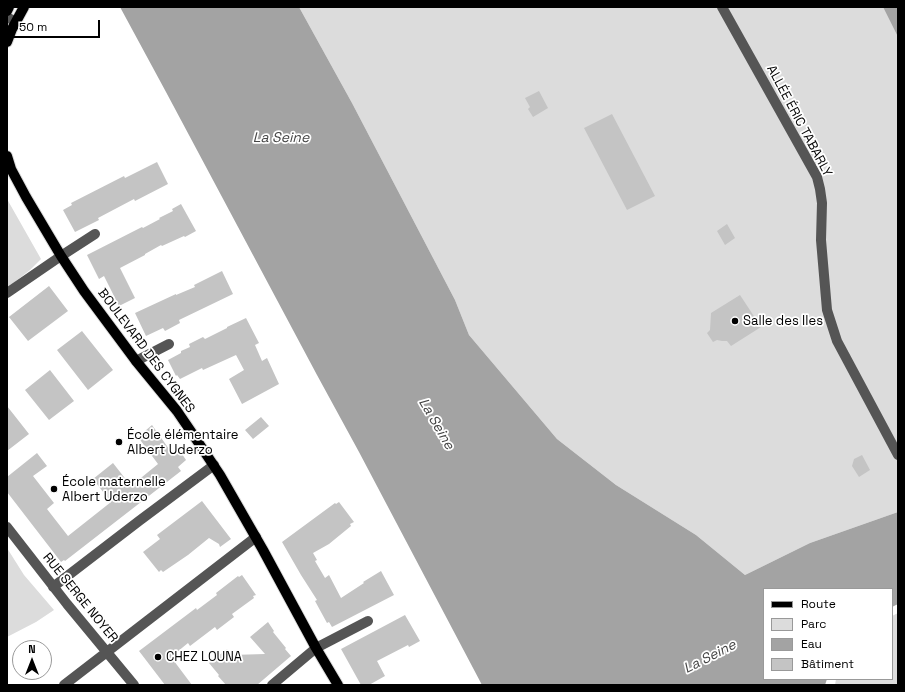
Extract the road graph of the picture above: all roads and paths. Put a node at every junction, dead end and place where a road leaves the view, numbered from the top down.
1 (9, 7) edge
2 (722, 7) edge
3 (21, 8) edge
4 (7, 11) edge
5 (12, 19) edge
6 (7, 42) edge
7 (7, 156) edge
8 (95, 234) dead end
9 (61, 256) junction
10 (7, 293) edge
11 (169, 344) dead end
12 (136, 361) junction
13 (898, 455) edge
14 (214, 465) junction
15 (7, 527) edge
16 (256, 537) junction
17 (54, 587) junction
18 (368, 620) dead end
19 (316, 648) junction
20 (106, 652) junction
21 (64, 685) edge
22 (134, 685) edge
23 (272, 685) edge
24 (338, 685) edge

1 - 4 main road
2 - 13 street, ALLÉE ÉRIC TABARLY
3 - 5 main road
5 - 6 main road
7 - 9 main road, BOULEVARD DES CYGNES
8 - 9 street
9 - 10 street
9 - 12 main road, BOULEVARD DES CYGNES
11 - 12 street
12 - 14 main road, BOULEVARD DES CYGNES
14 - 16 main road, BOULEVARD DES CYGNES
14 - 17 street
15 - 17 street, RUE SERGE NOYER
16 - 19 main road, BOULEVARD DES CYGNES
16 - 20 street
17 - 20 street, RUE SERGE NOYER
18 - 19 street
19 - 23 street
19 - 24 main road, BOULEVARD DES CYGNES
20 - 21 street
20 - 22 street, RUE SERGE NOYER

